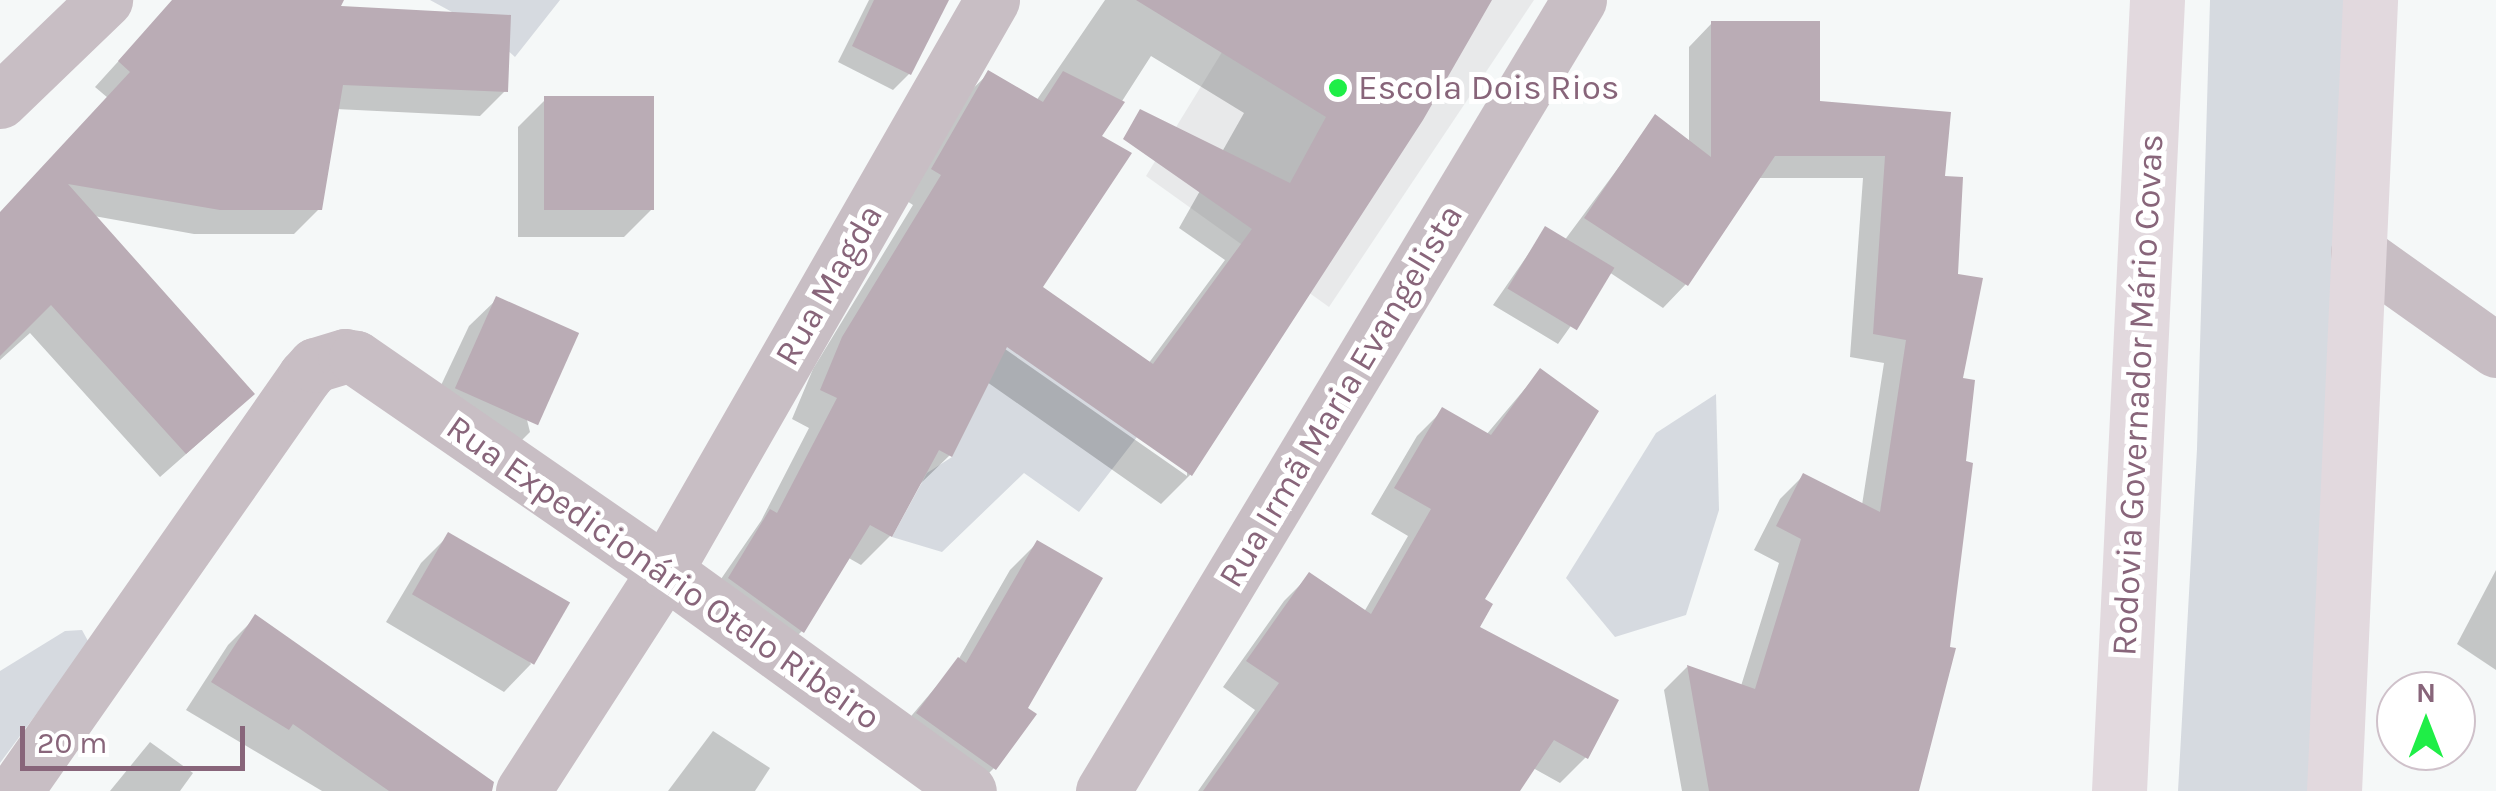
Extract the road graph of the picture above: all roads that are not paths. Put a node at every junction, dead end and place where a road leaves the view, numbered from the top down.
1 (105, 0) edge
2 (992, 0) edge
3 (1579, 0) edge
4 (2157, 0) edge
5 (2370, 0) edge
6 (0, 101) edge
7 (2358, 252) junction
8 (2496, 350) edge
9 (665, 570) junction
10 (15, 791) edge
11 (523, 791) edge
12 (969, 791) edge
13 (1104, 791) edge
14 (2119, 791) edge
15 (2334, 791) edge

1 - 6 street
2 - 9 street, Rua Magda
3 - 13 street, Rua Irmã Maria Evangelista
4 - 14 highway, Rodovia Governador Mário Covas
5 - 7 highway
7 - 8 street
7 - 15 highway
9 - 10 street, Rua Expedicionário Otelo Ribeiro
9 - 11 street, Rua Magda
9 - 12 street, Rua Expedicionário Otelo Ribeiro

